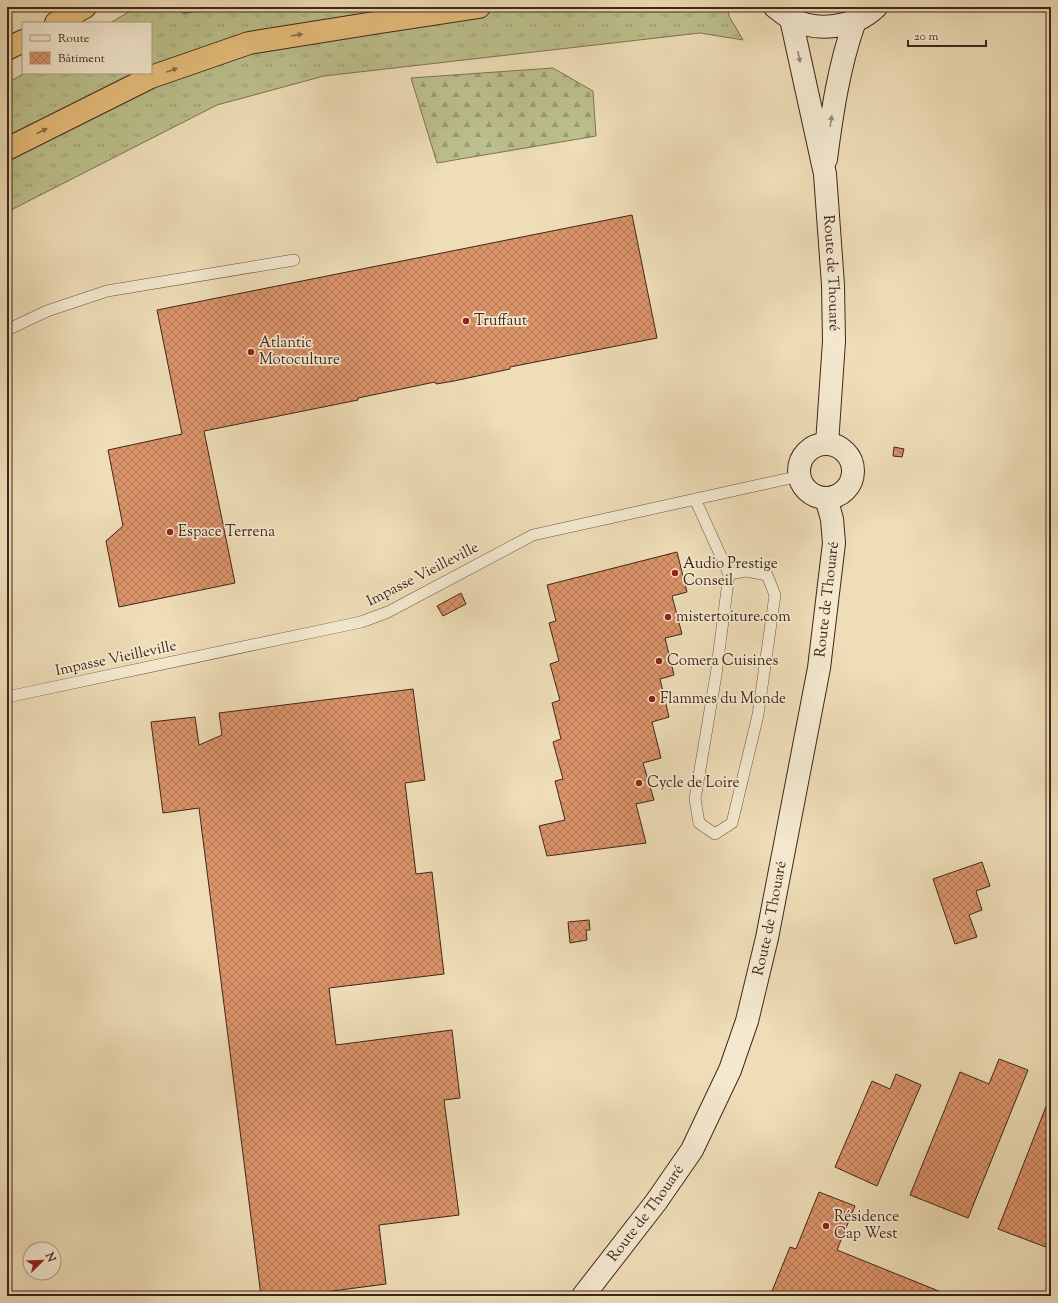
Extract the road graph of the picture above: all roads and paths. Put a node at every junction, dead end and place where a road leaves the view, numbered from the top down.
1 (85, 7) edge
2 (479, 7) edge
3 (876, 7) edge
4 (783, 13) edge
5 (855, 21) junction
6 (58, 22) edge
7 (22, 42) edge
8 (7, 50) edge
9 (7, 149) edge
10 (825, 174) junction
11 (294, 260) dead end
12 (7, 330) edge
13 (827, 444) junction
14 (800, 476) junction
15 (826, 498) junction
16 (695, 499) junction
17 (729, 574) junction
18 (7, 697) edge
19 (583, 1296) edge

1 - 6 highway
9 -> 2 highway
3 - 5 main road
4 - 5 main road
4 -> 10 main road, Route de Thouaré
10 -> 5 main road, Route de Thouaré
7 - 8 highway
10 - 13 main road, Route de Thouaré
11 - 12 lane
13 - 14 main road
13 - 15 main road
14 - 15 main road
14 - 16 lane, Impasse Vieilleville
15 - 19 main road, Route de Thouaré
16 - 17 lane
16 - 18 lane, Impasse Vieilleville
17 - 17 lane

